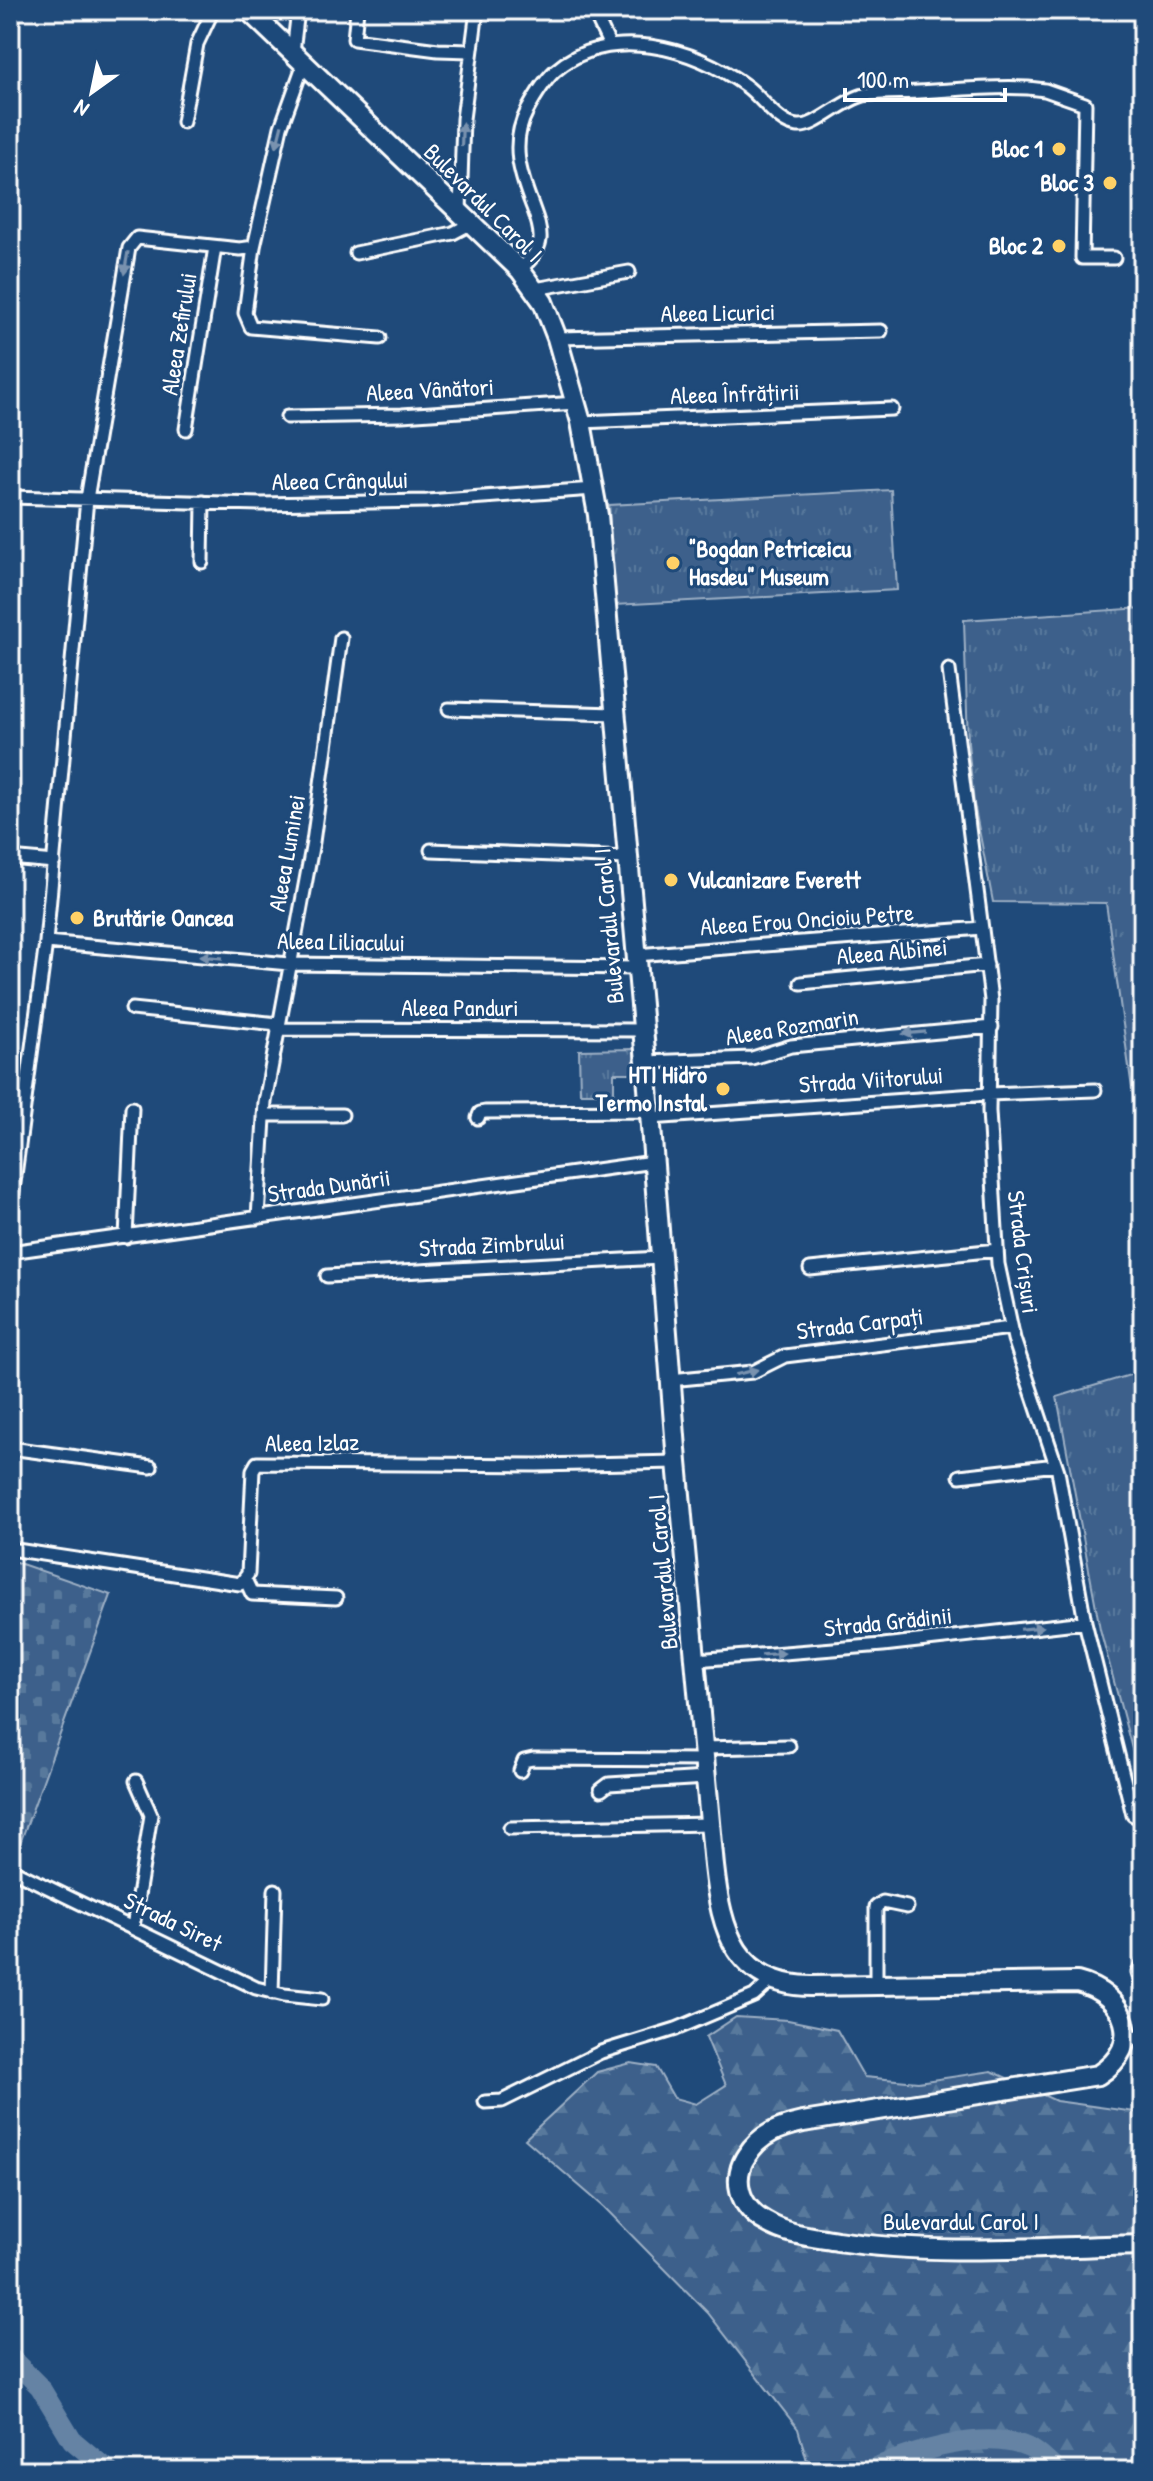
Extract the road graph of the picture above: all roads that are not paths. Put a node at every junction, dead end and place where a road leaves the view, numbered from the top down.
1 (213, 10) edge
2 (248, 10) edge
3 (298, 10) edge
4 (357, 10) edge
5 (477, 10) edge
6 (593, 10) edge
7 (609, 44) junction
8 (470, 51) junction
9 (298, 57) junction
10 (183, 122) dead end
11 (14, 161) dead end
12 (10, 179) edge
13 (466, 217) junction
14 (215, 247) junction
15 (254, 247) junction
16 (356, 253) dead end
17 (1114, 258) dead end
18 (520, 270) junction
19 (629, 272) dead end
20 (535, 289) junction
21 (881, 331) dead end
22 (380, 338) dead end
23 (557, 338) junction
24 (576, 403) junction
25 (892, 409) dead end
26 (287, 417) dead end
27 (581, 422) junction
28 (186, 429) dead end
29 (594, 489) junction
30 (10, 497) edge
31 (87, 499) junction
32 (203, 502) junction
33 (202, 562) dead end
34 (341, 638) dead end
35 (949, 670) dead end
36 (449, 709) dead end
37 (615, 714) junction
38 (431, 850) dead end
39 (10, 858) edge
40 (627, 858) junction
41 (54, 862) junction
42 (982, 928) junction
43 (46, 942) junction
44 (636, 962) junction
45 (289, 964) junction
46 (987, 965) junction
47 (801, 983) dead end
48 (132, 1009) dead end
49 (278, 1026) junction
50 (992, 1027) junction
51 (643, 1030) junction
52 (646, 1062) junction
53 (1095, 1090) dead end
54 (989, 1094) junction
55 (132, 1108) dead end
56 (264, 1115) junction
57 (342, 1115) dead end
58 (650, 1115) junction
59 (478, 1118) dead end
60 (653, 1162) junction
61 (10, 1213) edge
62 (258, 1218) junction
63 (126, 1237) junction
64 (997, 1250) junction
65 (10, 1252) edge
66 (660, 1258) junction
67 (810, 1269) dead end
68 (327, 1276) dead end
69 (1011, 1328) junction
70 (670, 1380) junction
71 (10, 1448) edge
72 (677, 1462) junction
73 (1056, 1465) junction
74 (151, 1467) dead end
75 (960, 1476) dead end
76 (10, 1549) edge
77 (245, 1579) junction
78 (336, 1598) dead end
79 (1085, 1622) junction
80 (696, 1660) junction
81 (789, 1746) dead end
82 (705, 1762) junction
83 (520, 1771) dead end
84 (136, 1781) dead end
85 (601, 1790) dead end
86 (1143, 1818) edge
87 (710, 1824) junction
88 (510, 1828) dead end
89 (10, 1869) edge
90 (275, 1890) dead end
91 (907, 1907) dead end
92 (133, 1927) junction
93 (1143, 1963) edge
94 (772, 1980) junction
95 (876, 1985) junction
96 (1143, 1988) edge
97 (272, 1993) junction
98 (322, 1999) dead end
99 (1143, 2034) edge
100 (1123, 2044) junction
101 (485, 2102) dead end
102 (1143, 2245) edge

1 - 10 street
2 - 9 main road, Bulevardul Carol I
3 - 9 street
4 - 8 street
5 - 8 street
6 - 7 street
7 - 17 street
7 - 18 street
13 -> 8 street
9 - 13 main road, Bulevardul Carol I
9 -> 15 street
11 - 12 street
13 - 16 street
13 - 18 main road, Bulevardul Carol I
14 - 15 street
14 - 28 street, Aleea Zefirului
14 -> 31 street
15 - 22 street
18 - 20 main road, Bulevardul Carol I
19 - 20 street
20 - 23 main road, Bulevardul Carol I
21 - 23 street, Aleea Licurici
23 - 24 main road, Bulevardul Carol I
24 - 26 street, Aleea Vânători
24 - 27 main road, Bulevardul Carol I
25 - 27 street, Aleea Înfrățirii
27 - 29 main road, Bulevardul Carol I
29 - 32 street, Aleea Crângului
29 - 37 main road, Bulevardul Carol I
30 - 31 street, Aleea Crângului
31 - 32 street, Aleea Crângului
31 - 41 street
32 - 33 street
34 - 45 street, Aleea Luminei
35 - 42 street, Strada Crișuri
36 - 37 street
37 - 40 main road, Bulevardul Carol I
38 - 40 street
39 - 41 street
40 - 44 main road, Bulevardul Carol I
41 - 43 street
42 - 44 street, Aleea Erou Oncioiu Petre
42 - 46 street, Strada Crișuri
45 -> 43 street, Aleea Liliacului
43 - 61 street
44 - 45 street, Aleea Liliacului
44 - 51 main road, Bulevardul Carol I
45 - 49 street, Aleea Luminei
46 - 47 street, Aleea Albinei
46 - 50 street, Strada Crișuri
48 - 49 street, Aleea Panduri
49 - 51 street, Aleea Panduri
49 - 56 street, Aleea Luminei
50 -> 52 street, Aleea Rozmarin
50 - 54 street, Strada Crișuri
51 - 52 main road, Bulevardul Carol I
52 - 58 main road, Bulevardul Carol I
53 - 54 street, Strada Viitorului
54 - 58 street, Strada Viitorului
54 - 64 street, Strada Crișuri
55 - 63 street
56 - 57 street
56 - 62 street, Aleea Luminei
58 - 59 street, Strada Viitorului
58 - 60 main road, Bulevardul Carol I
60 - 62 street, Strada Dunării
60 - 66 main road, Bulevardul Carol I
62 - 63 street, Strada Dunării
63 - 65 street, Strada Dunării
64 - 67 street
64 - 69 street, Strada Crișuri
66 - 68 street, Strada Zimbrului
66 - 70 main road, Bulevardul Carol I
70 -> 69 street, Strada Carpați
69 - 73 street, Strada Crișuri
70 - 72 main road, Bulevardul Carol I
71 - 74 street
72 - 77 street, Aleea Izlaz
72 - 80 main road, Bulevardul Carol I
73 - 75 street
73 - 79 street, Strada Crișuri
76 - 77 street
77 - 78 street
80 -> 79 street, Strada Grădinii
79 - 86 street, Strada Crișuri
80 - 82 main road, Bulevardul Carol I
81 - 82 street
82 - 83 street
82 - 85 street
82 - 87 main road, Bulevardul Carol I
84 - 92 street
87 - 88 street
87 - 94 main road, Bulevardul Carol I
89 - 92 street, Strada Siret
90 - 97 street
91 - 95 street
92 - 97 street, Strada Siret
93 - 96 street
94 - 95 main road
94 - 101 street
95 - 100 main road
97 - 98 street, Strada Siret
99 - 100 street
100 - 102 main road, Bulevardul Carol I

